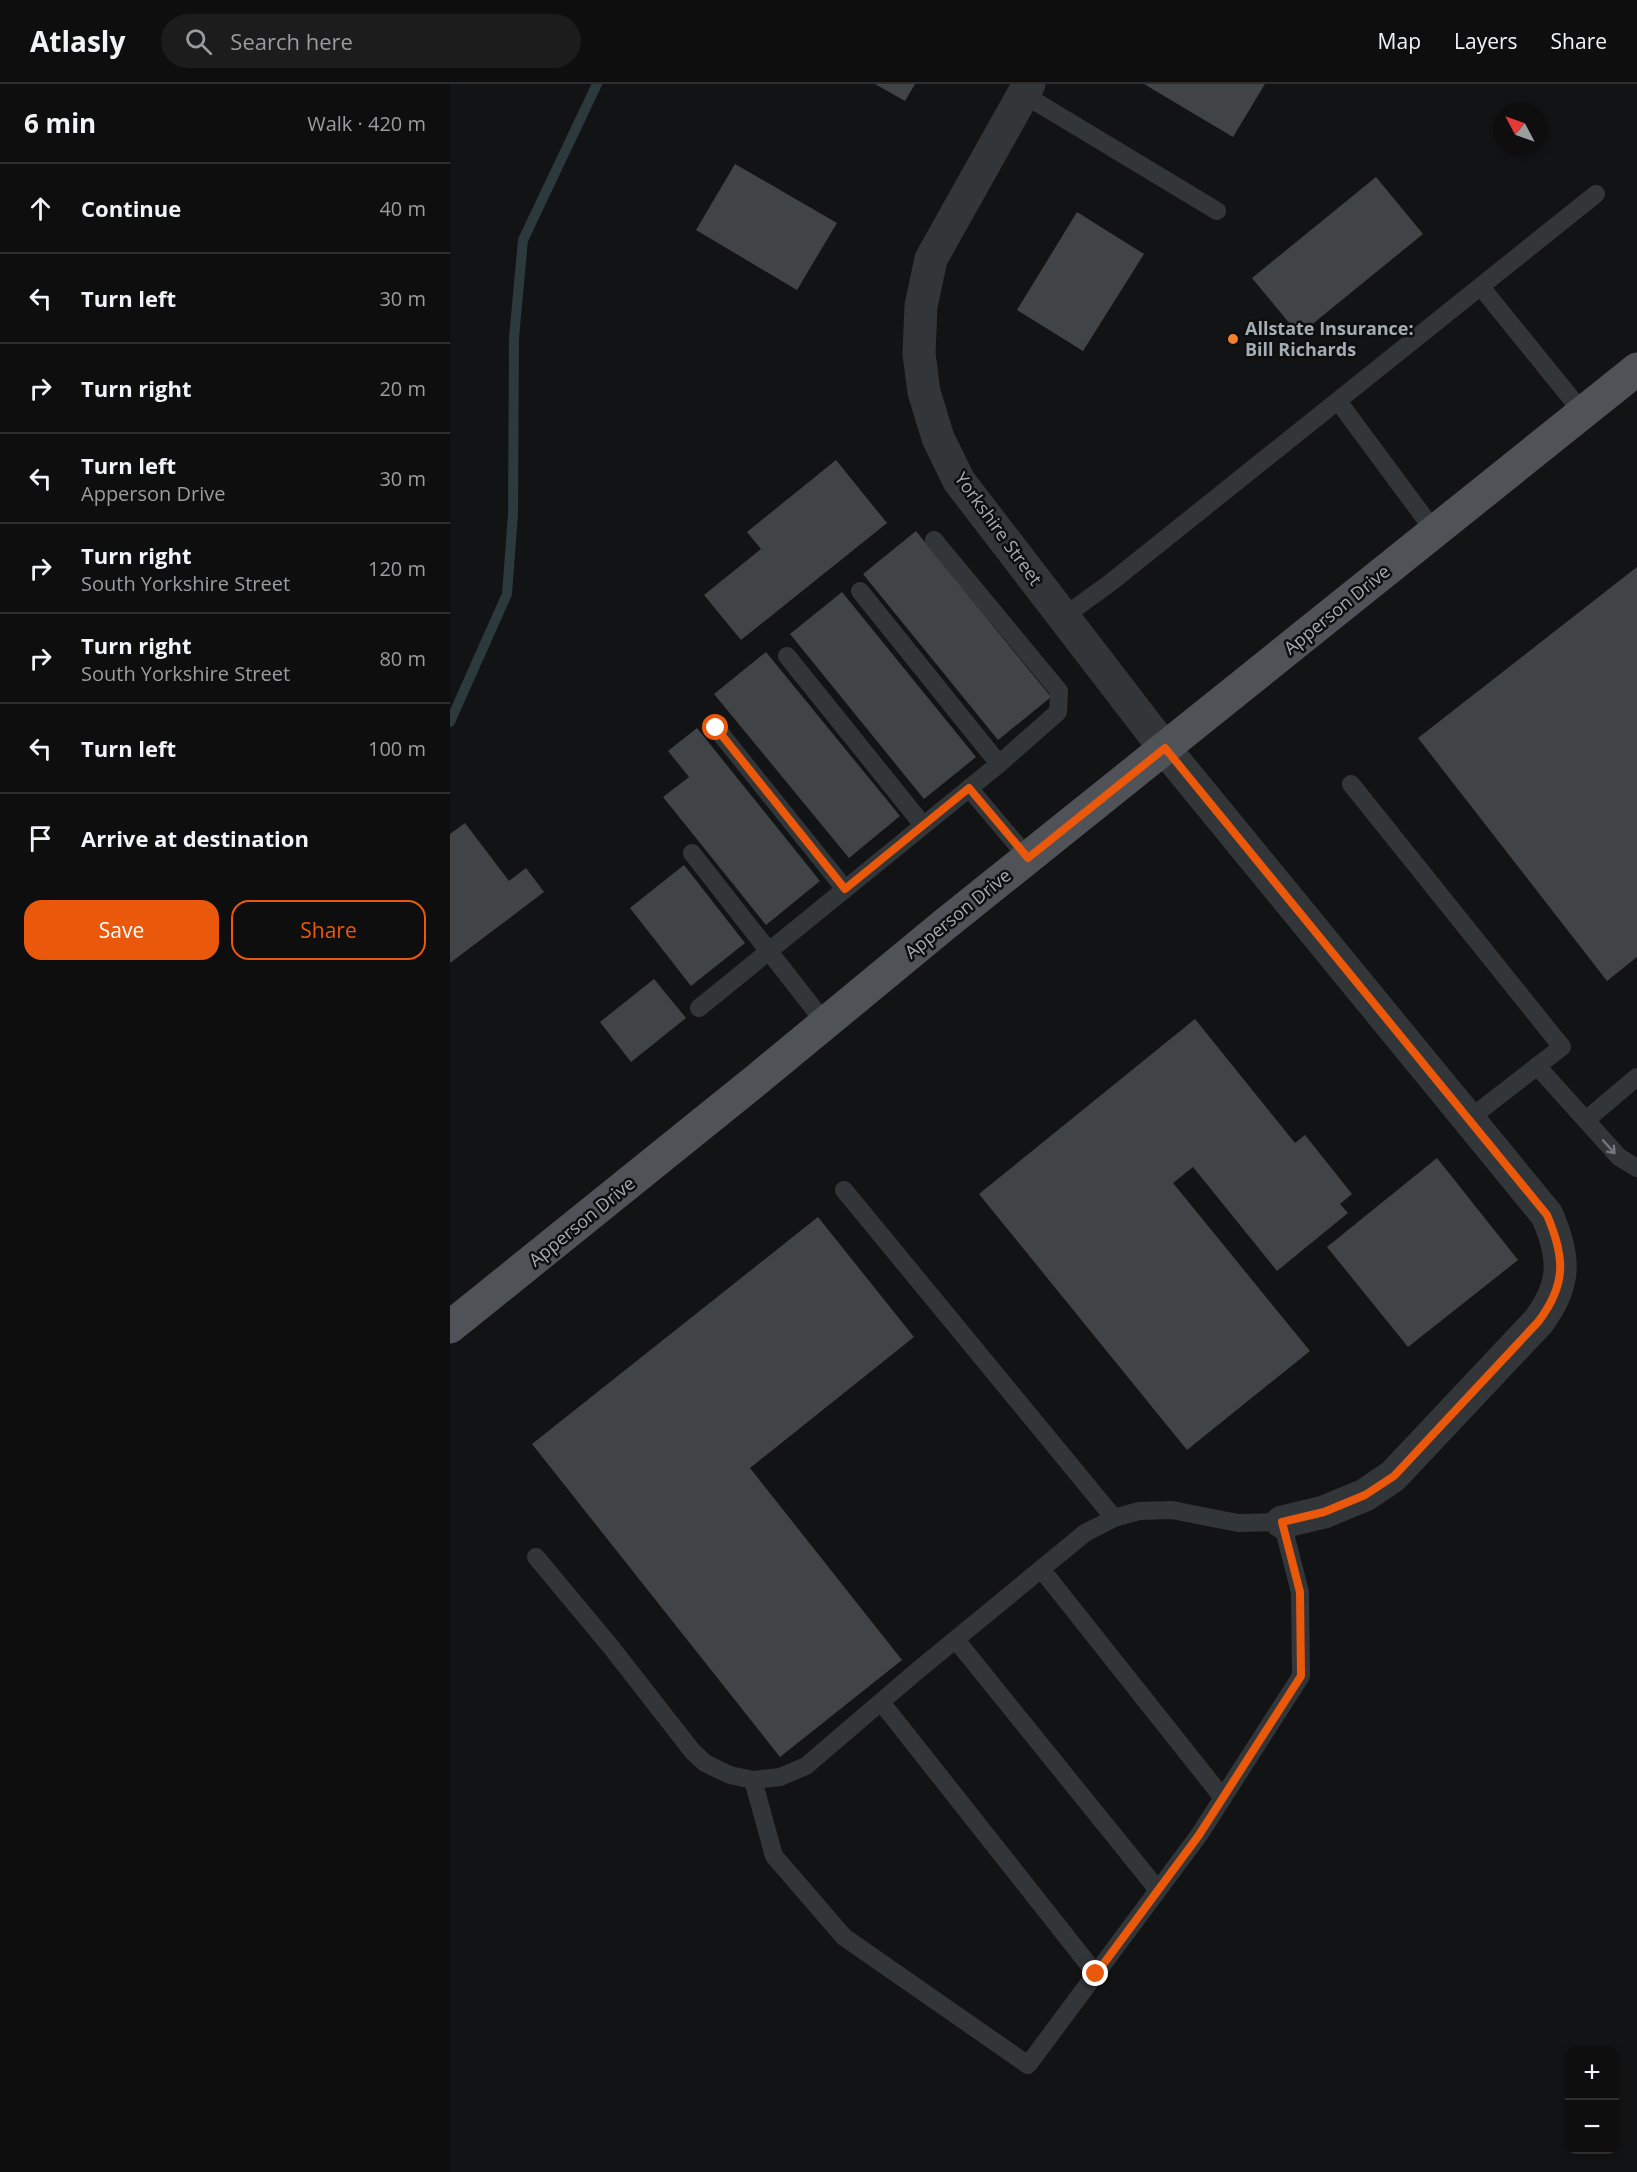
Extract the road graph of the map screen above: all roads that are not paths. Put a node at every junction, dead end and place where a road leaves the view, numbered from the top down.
1 (1026, 89) edge
2 (1596, 194) dead end
3 (1217, 211) dead end
4 (1481, 286) junction
5 (1637, 369) edge
6 (1338, 401) junction
7 (1583, 413) junction
8 (1435, 532) junction
9 (934, 540) dead end
10 (860, 591) dead end
11 (1063, 617) junction
12 (787, 656) dead end
13 (716, 728) dead end
14 (1165, 748) junction
15 (999, 764) junction
16 (1351, 784) dead end
17 (969, 788) junction
18 (923, 825) junction
19 (692, 853) dead end
20 (1028, 858) junction
21 (845, 889) junction
22 (768, 951) junction
23 (699, 1008) dead end
24 (825, 1023) junction
25 (1537, 1066) junction
26 (1637, 1077) edge
27 (1469, 1119) junction
28 (1586, 1120) junction
29 (1637, 1168) edge
30 (844, 1190) dead end
31 (450, 1327) edge
32 (1114, 1518) junction
33 (1282, 1522) junction
34 (536, 1557) dead end
35 (1042, 1570) junction
36 (956, 1640) junction
37 (880, 1702) junction
38 (753, 1780) junction
39 (1223, 1798) junction
40 (1158, 1890) junction
41 (1096, 1974) junction

1 - 3 lane
1 - 11 street, Yorkshire Street
2 - 4 lane
4 - 6 lane
4 - 7 lane
5 - 7 main road, Apperson Drive
6 - 8 lane
6 - 11 lane
7 - 8 main road, Apperson Drive
8 - 14 main road, Apperson Drive
9 - 15 lane
10 - 15 lane
11 - 14 street, Yorkshire Street
12 - 18 lane
13 - 21 lane
14 - 20 main road, Apperson Drive
14 - 27 street, Yorkshire Street
15 - 17 lane
16 - 25 lane
17 - 18 lane
17 - 20 lane
18 - 21 lane
19 - 22 lane
20 - 24 main road, Apperson Drive
21 - 22 lane
22 - 23 lane
22 - 24 lane
24 - 31 main road, Apperson Drive
25 - 27 lane
25 - 28 lane
26 - 28 lane
27 - 33 street, Yorkshire Street
28 -> 29 lane
30 - 32 lane
32 - 33 lane
32 - 35 lane
33 - 39 lane
34 - 38 lane
35 - 36 lane
35 - 39 lane
36 - 37 lane
36 - 40 lane
37 - 38 lane
37 - 41 lane
38 - 41 lane
39 - 40 lane
40 - 41 lane

